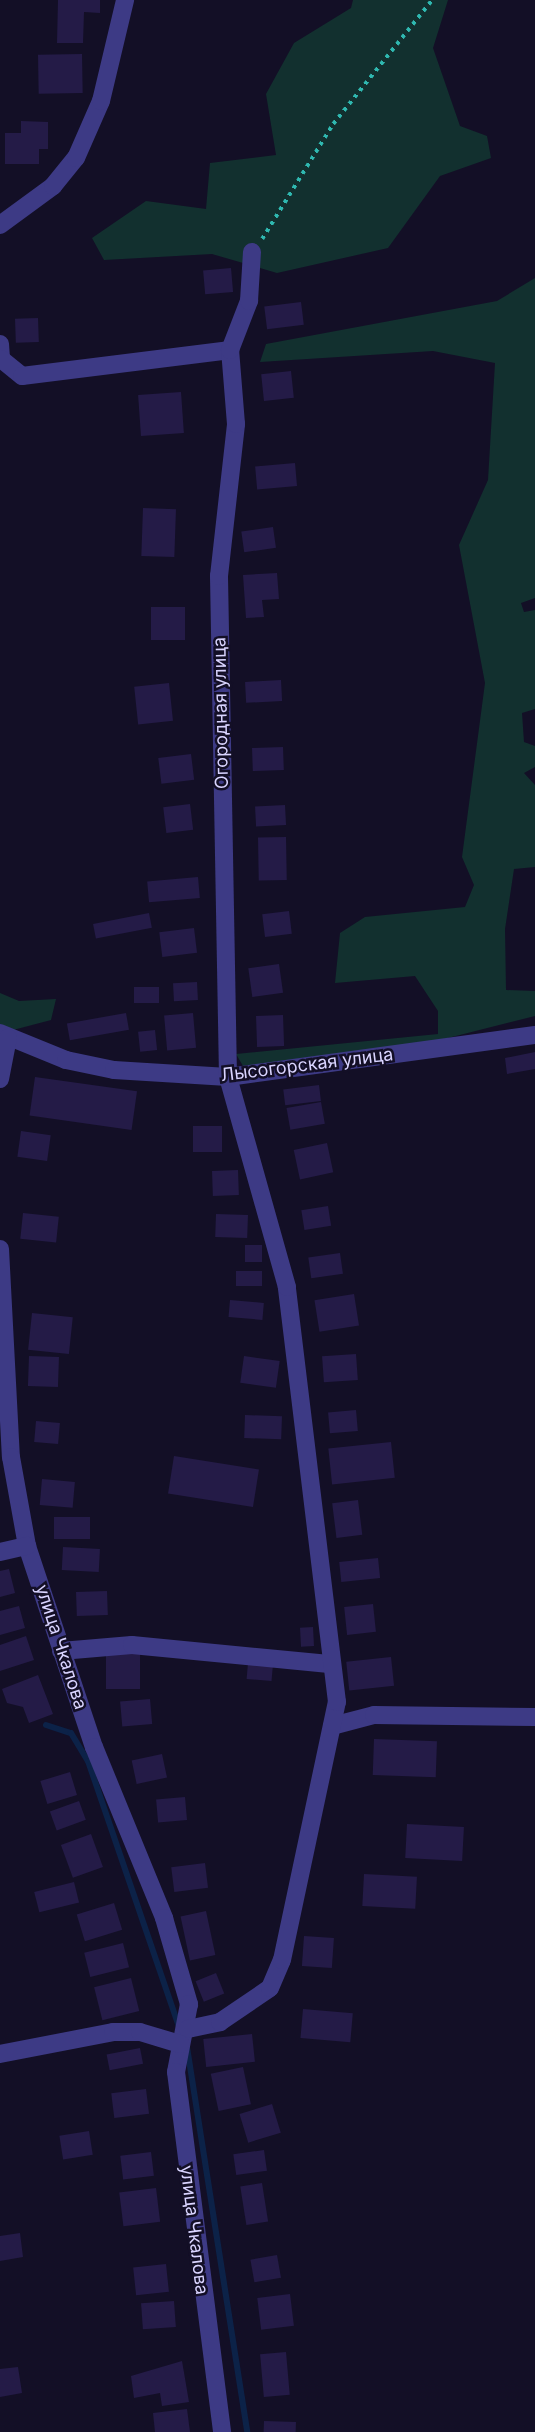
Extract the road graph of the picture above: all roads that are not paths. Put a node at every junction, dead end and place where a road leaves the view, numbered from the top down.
1 (125, 0) edge
2 (0, 225) edge
3 (252, 251) road end
4 (0, 344) edge
5 (230, 349) junction
6 (4, 1035) edge
7 (535, 1035) edge
8 (228, 1077) junction
9 (0, 1079) edge
10 (0, 1249) edge
11 (27, 1546) junction
12 (0, 1552) edge
13 (61, 1651) junction
14 (329, 1664) junction
15 (535, 1717) edge
16 (332, 1726) junction
17 (184, 2037) junction
18 (0, 2054) edge
19 (222, 2432) edge

1 - 2 street
3 - 5 street
4 - 5 street
5 - 8 street, Огородная улица
6 - 8 street, Лысогорская улица
6 - 9 street
7 - 8 street, Лысогорская улица
8 - 14 street, Огородная улица
10 - 11 street, улица Чкалова
11 - 12 street
11 - 13 street, улица Чкалова
13 - 14 street
13 - 17 street, улица Чкалова
14 - 16 street, Огородная улица
15 - 16 street
16 - 17 street
17 - 18 street
17 - 19 street, улица Чкалова

